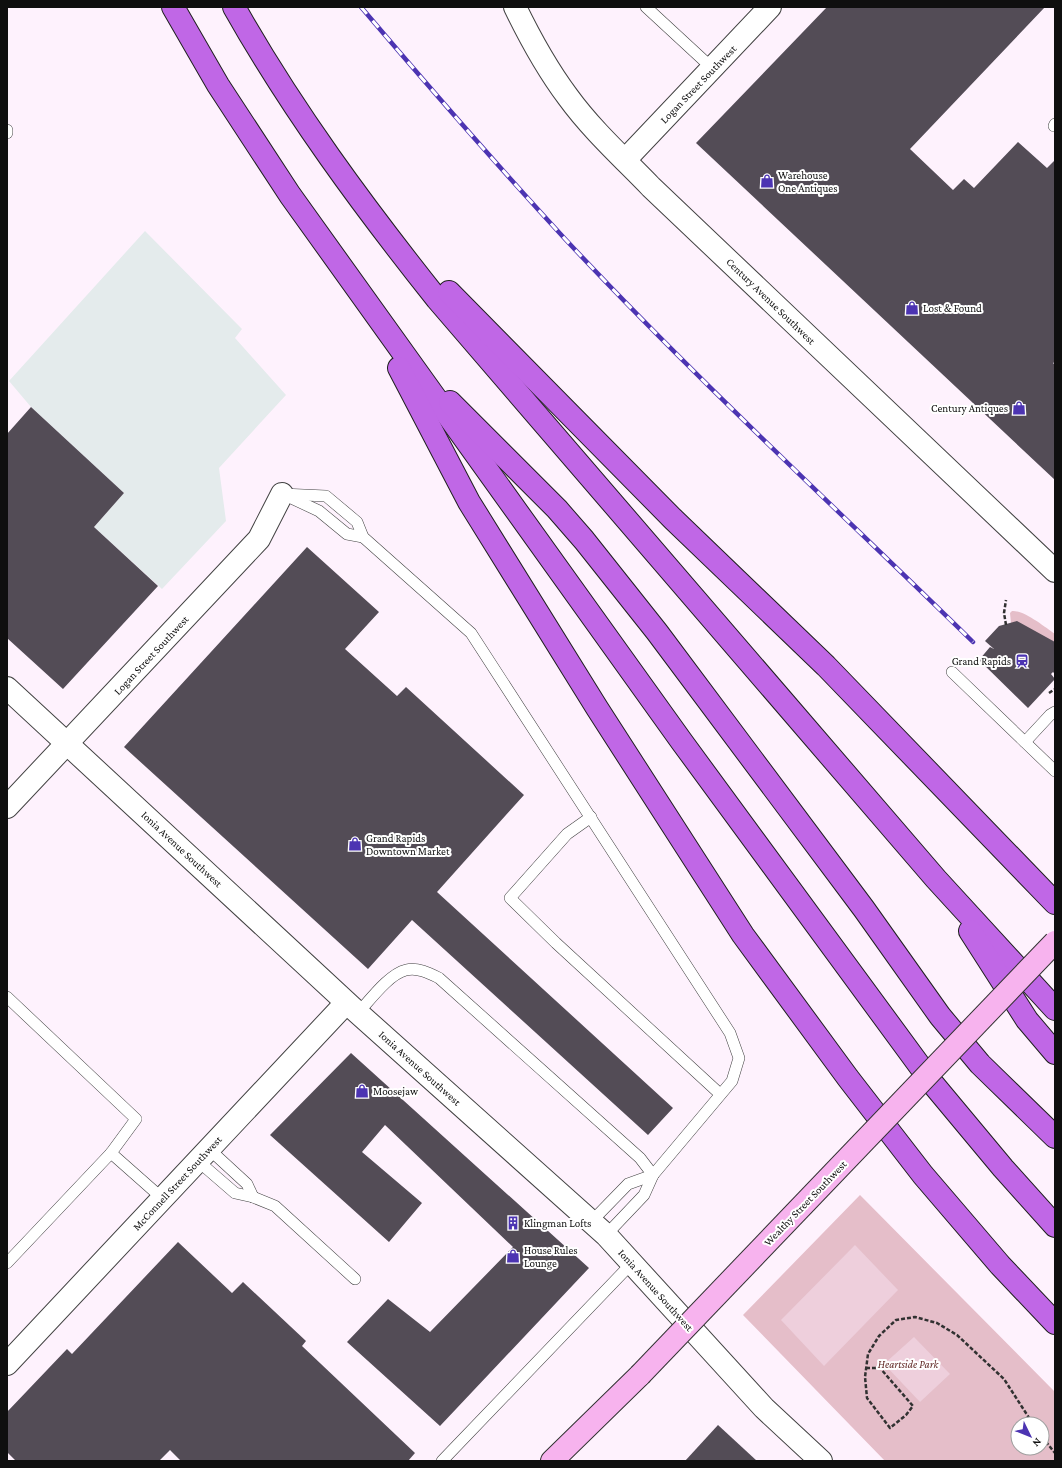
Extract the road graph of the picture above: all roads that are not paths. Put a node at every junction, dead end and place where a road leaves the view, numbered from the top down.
1 (173, 7) edge
2 (234, 7) edge
3 (515, 7) edge
4 (646, 7) edge
5 (770, 7) edge
6 (712, 68) junction
7 (625, 160) junction
8 (373, 216) junction
9 (366, 303) junction
10 (404, 356) junction
11 (282, 494) junction
12 (363, 537) junction
13 (1055, 571) edge
14 (952, 672) dead end
15 (7, 688) edge
16 (1055, 712) edge
17 (1025, 742) junction
18 (68, 743) junction
19 (1055, 771) edge
20 (7, 807) edge
21 (591, 817) junction
22 (936, 879) junction
23 (1055, 903) edge
24 (1055, 942) edge
25 (7, 997) edge
26 (352, 1008) junction
27 (1055, 1009) edge
28 (960, 1040) junction
29 (1055, 1053) edge
30 (720, 1094) junction
31 (1055, 1137) edge
32 (111, 1153) junction
33 (204, 1155) junction
34 (653, 1175) junction
35 (253, 1197) junction
36 (163, 1199) junction
37 (1055, 1226) edge
38 (599, 1229) junction
39 (7, 1263) edge
40 (632, 1263) junction
41 (355, 1279) dead end
42 (1055, 1323) edge
43 (7, 1364) edge
44 (442, 1461) edge
45 (552, 1461) edge
46 (821, 1461) edge

1 - 9 highway
2 - 8 highway
3 - 7 street, Century Avenue Southwest
4 - 6 lane
5 - 6 street, Logan Street Southwest
6 - 7 street, Logan Street Southwest
7 - 13 street, Century Avenue Southwest
8 - 22 highway
8 - 23 highway
9 - 10 highway
9 - 42 highway
10 - 28 highway
10 - 37 highway
11 - 12 lane
11 - 12 lane
11 - 18 street, Logan Street Southwest
12 - 21 lane
14 - 17 lane
15 - 18 street, Ionia Avenue Southwest
16 - 17 lane
17 - 19 lane
18 - 20 street, Logan Street Southwest
18 - 26 street, Ionia Avenue Southwest
21 - 30 lane
21 - 30 lane
22 - 27 highway
22 - 29 highway
24 - 28 main road, Wealthy Street Southwest, bridge
25 - 32 lane
26 - 33 street, McConnell Street Southwest
26 - 34 lane
26 - 38 street, Ionia Avenue Southwest
28 - 31 highway
28 - 45 main road, Wealthy Street Southwest, bridge
30 - 34 lane
32 - 36 lane
32 - 39 lane
33 - 35 lane
33 - 35 lane
33 - 36 street, McConnell Street Southwest
34 - 38 lane
34 - 38 lane
35 - 41 lane
36 - 43 street, McConnell Street Southwest
38 - 40 street, Ionia Avenue Southwest
40 - 44 lane
40 - 46 street, Ionia Avenue Southwest

